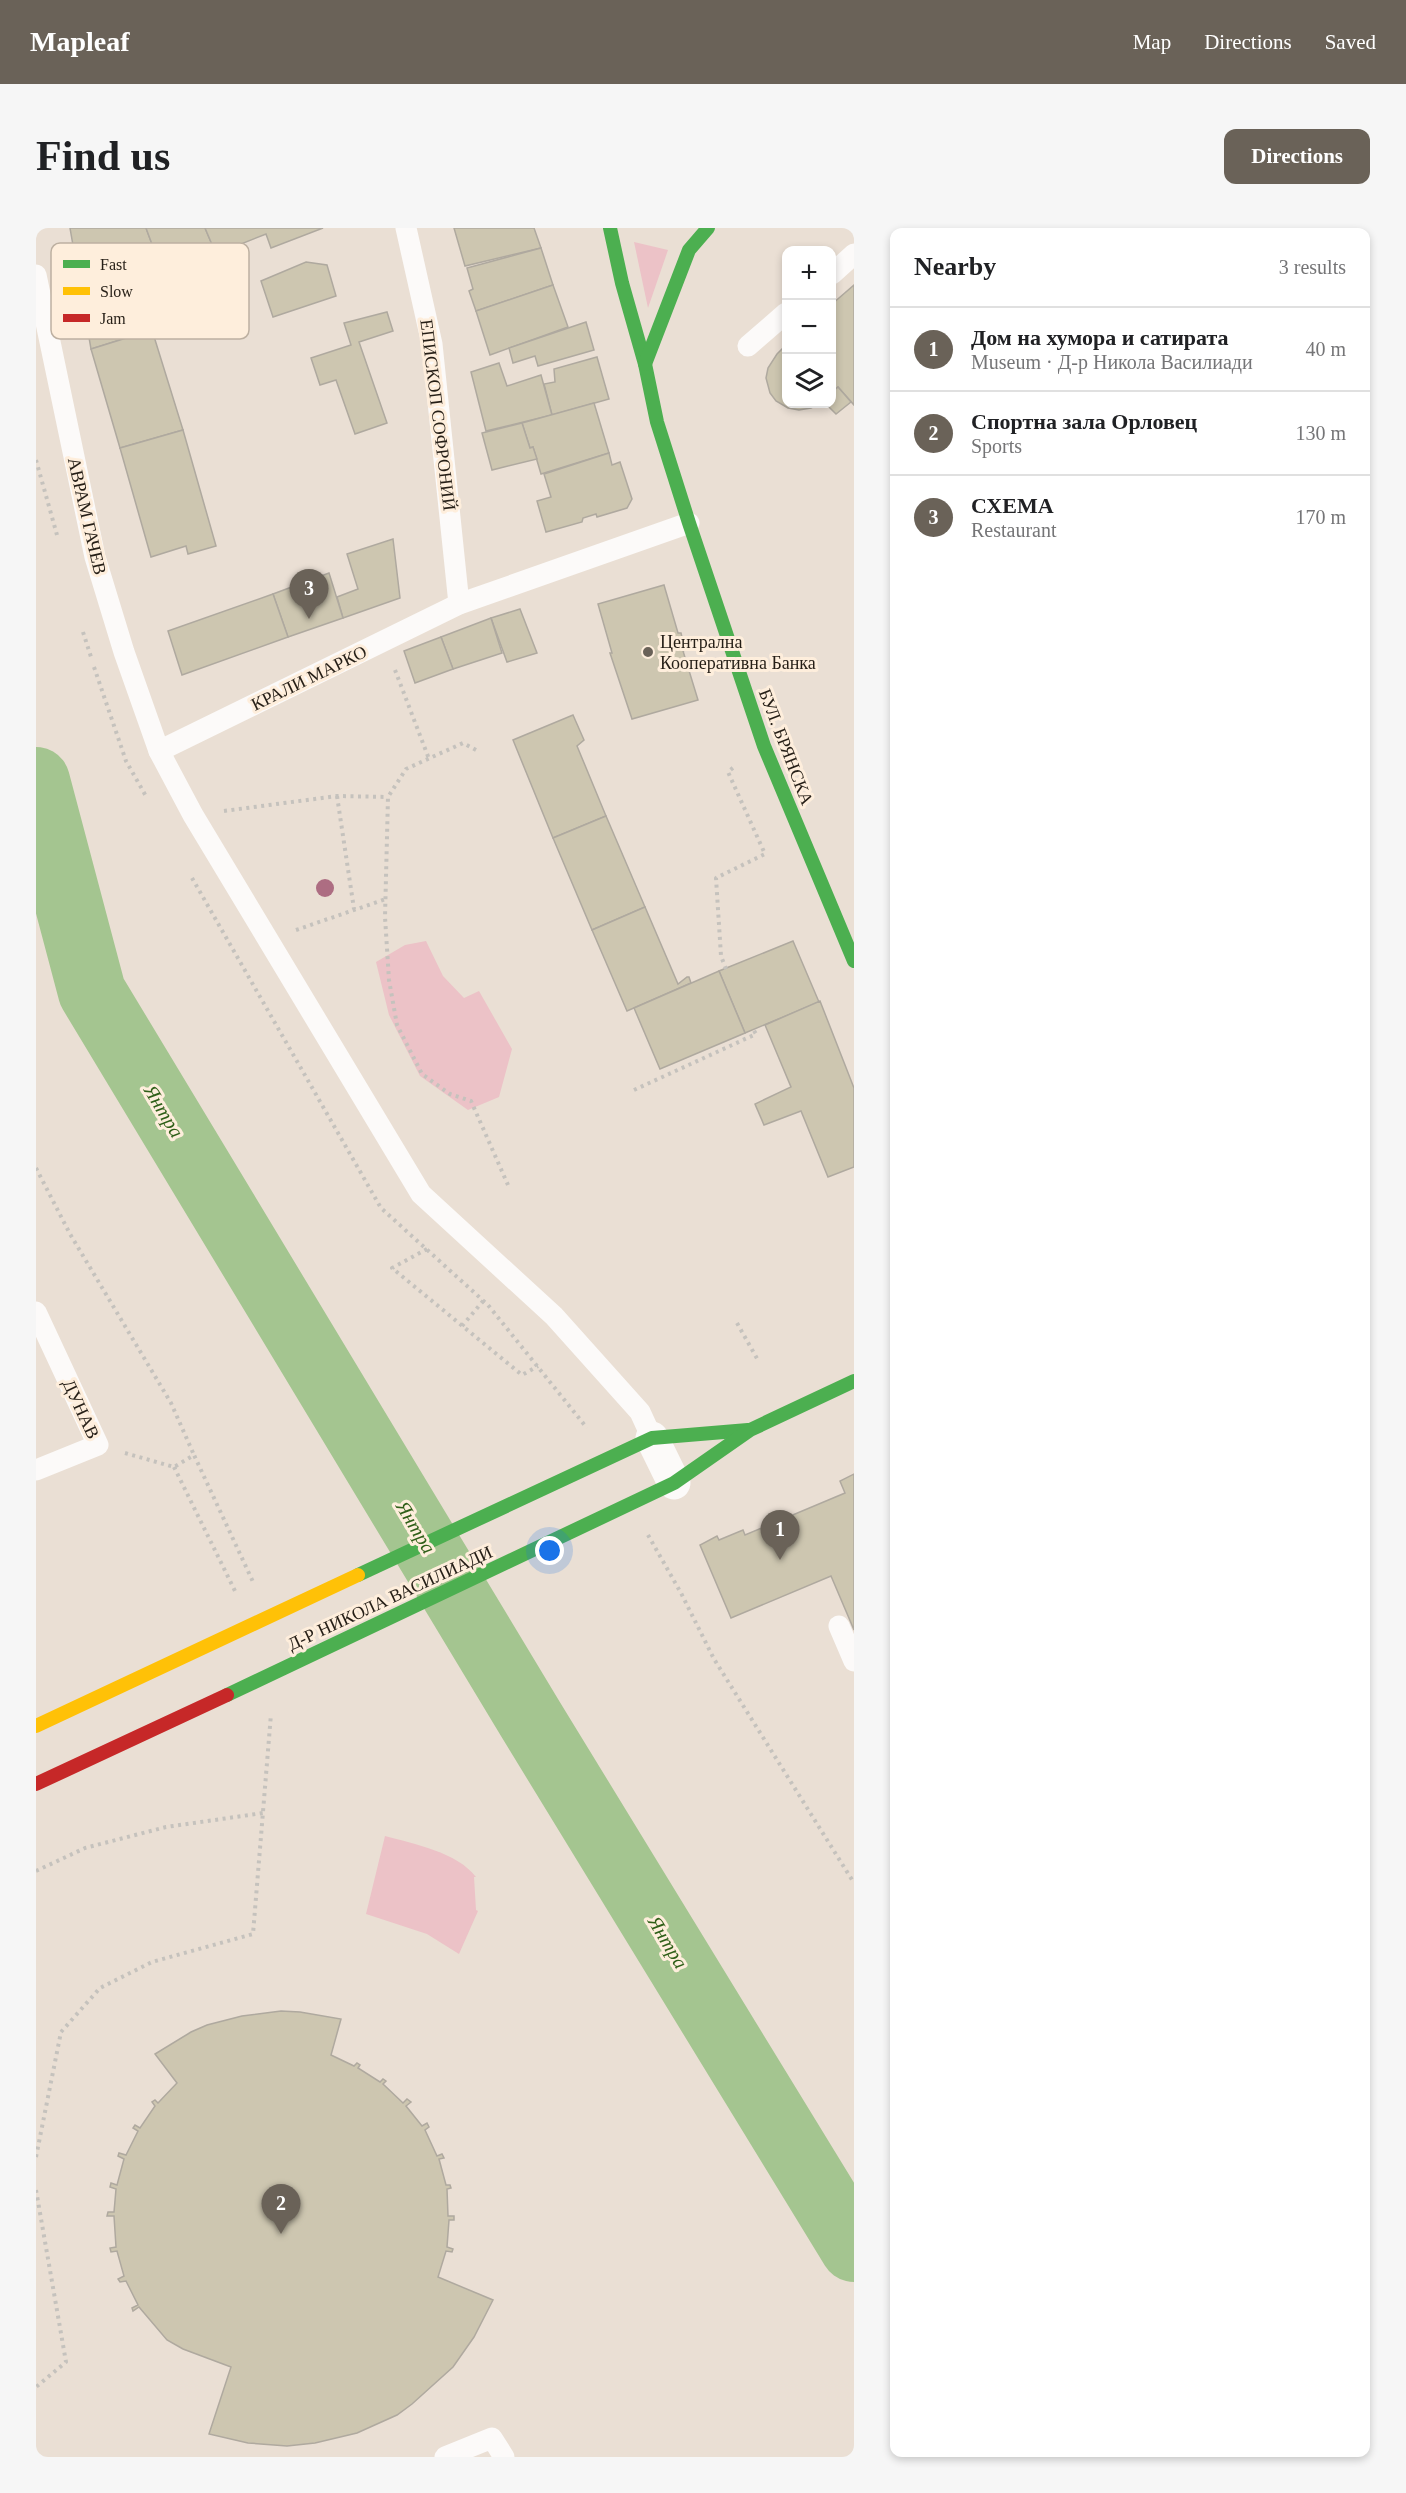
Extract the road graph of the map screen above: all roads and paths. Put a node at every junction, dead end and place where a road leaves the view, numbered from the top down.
1 (406, 228) edge
2 (610, 228) edge
3 (708, 228) edge
4 (854, 254) edge
5 (836, 270) edge
6 (36, 275) edge
7 (606, 278) dead end
8 (782, 316) edge
9 (748, 346) dead end
10 (645, 364) junction
11 (652, 404) junction
12 (689, 523) junction
13 (459, 604) junction
14 (384, 641) junction
15 (764, 746) junction
16 (476, 750) dead end
17 (159, 751) junction
18 (429, 759) junction
19 (337, 796) junction
20 (388, 797) junction
21 (193, 815) junction
22 (386, 899) junction
23 (354, 909) junction
24 (268, 940) junction
25 (854, 961) edge
26 (726, 969) dead end
27 (753, 1029) dead end
28 (634, 1090) dead end
29 (36, 1168) edge
30 (508, 1185) dead end
31 (427, 1249) dead end
32 (484, 1300) dead end
33 (36, 1312) edge
34 (738, 1323) dead end
35 (462, 1326) junction
36 (759, 1362) dead end
37 (538, 1366) dead end
38 (854, 1381) edge
39 (750, 1430) junction
40 (652, 1438) junction
41 (98, 1445) junction
42 (194, 1455) junction
43 (174, 1467) junction
44 (36, 1470) edge
45 (674, 1483) junction
46 (648, 1534) dead end
47 (257, 1590) dead end
48 (239, 1598) dead end
49 (839, 1626) dead end
50 (854, 1661) edge
51 (272, 1707) dead end
52 (36, 1726) edge
53 (36, 1784) edge
54 (263, 1813) junction
55 (36, 1871) edge
56 (854, 1883) edge
57 (36, 2157) edge
58 (36, 2190) edge
59 (36, 2387) edge
60 (445, 2457) edge
61 (504, 2457) edge

1 - 13 lane, ЕПИСКОП СОФРОНИЙ
2 - 10 street, БУЛ. БРЯНСКА
3 - 10 street
4 - 5 lane
6 - 17 lane, АВРАМ ГАЧЕВ
7 - 11 street, БУЛ. БРЯНСКА
8 - 9 lane
10 - 11 street, БУЛ. БРЯНСКА
11 - 12 street, БУЛ. БРЯНСКА
12 - 13 lane, КРАЛИ МАРКО
12 - 15 street, БУЛ. БРЯНСКА
13 - 14 lane, КРАЛИ МАРКО
14 - 17 lane, КРАЛИ МАРКО
14 - 18 path
15 - 25 street, БУЛ. БРЯНСКА
15 - 26 path
16 - 18 path
17 - 21 lane, АВРАМ ГАЧЕВ
18 - 20 path
19 - 20 path
19 - 21 path
19 - 23 path
20 - 22 path
21 - 24 lane, АВРАМ ГАЧЕВ
22 - 23 path
22 - 30 path
23 - 24 path
24 - 40 lane, АВРАМ ГАЧЕВ
27 - 28 path
29 - 42 path
31 - 35 path
32 - 35 path
33 - 41 lane, ДУНАВ
34 - 36 path
35 - 37 path
38 - 39 street, Д-Р НИКОЛА ВАСИЛИАДИ
39 - 40 street, Д-Р НИКОЛА ВАСИЛИАДИ
39 - 45 street, Д-Р НИКОЛА ВАСИЛИАДИ
40 - 45 street
40 - 52 street, Д-Р НИКОЛА ВАСИЛИАДИ
41 - 43 path
41 - 44 lane, ДУНАВ
42 - 43 path
42 - 47 path
43 - 48 path
45 - 53 street, Д-Р НИКОЛА ВАСИЛИАДИ
46 - 56 path
49 - 50 lane
51 - 54 path
54 - 55 path
54 - 57 path
58 - 59 path
60 - 61 lane

